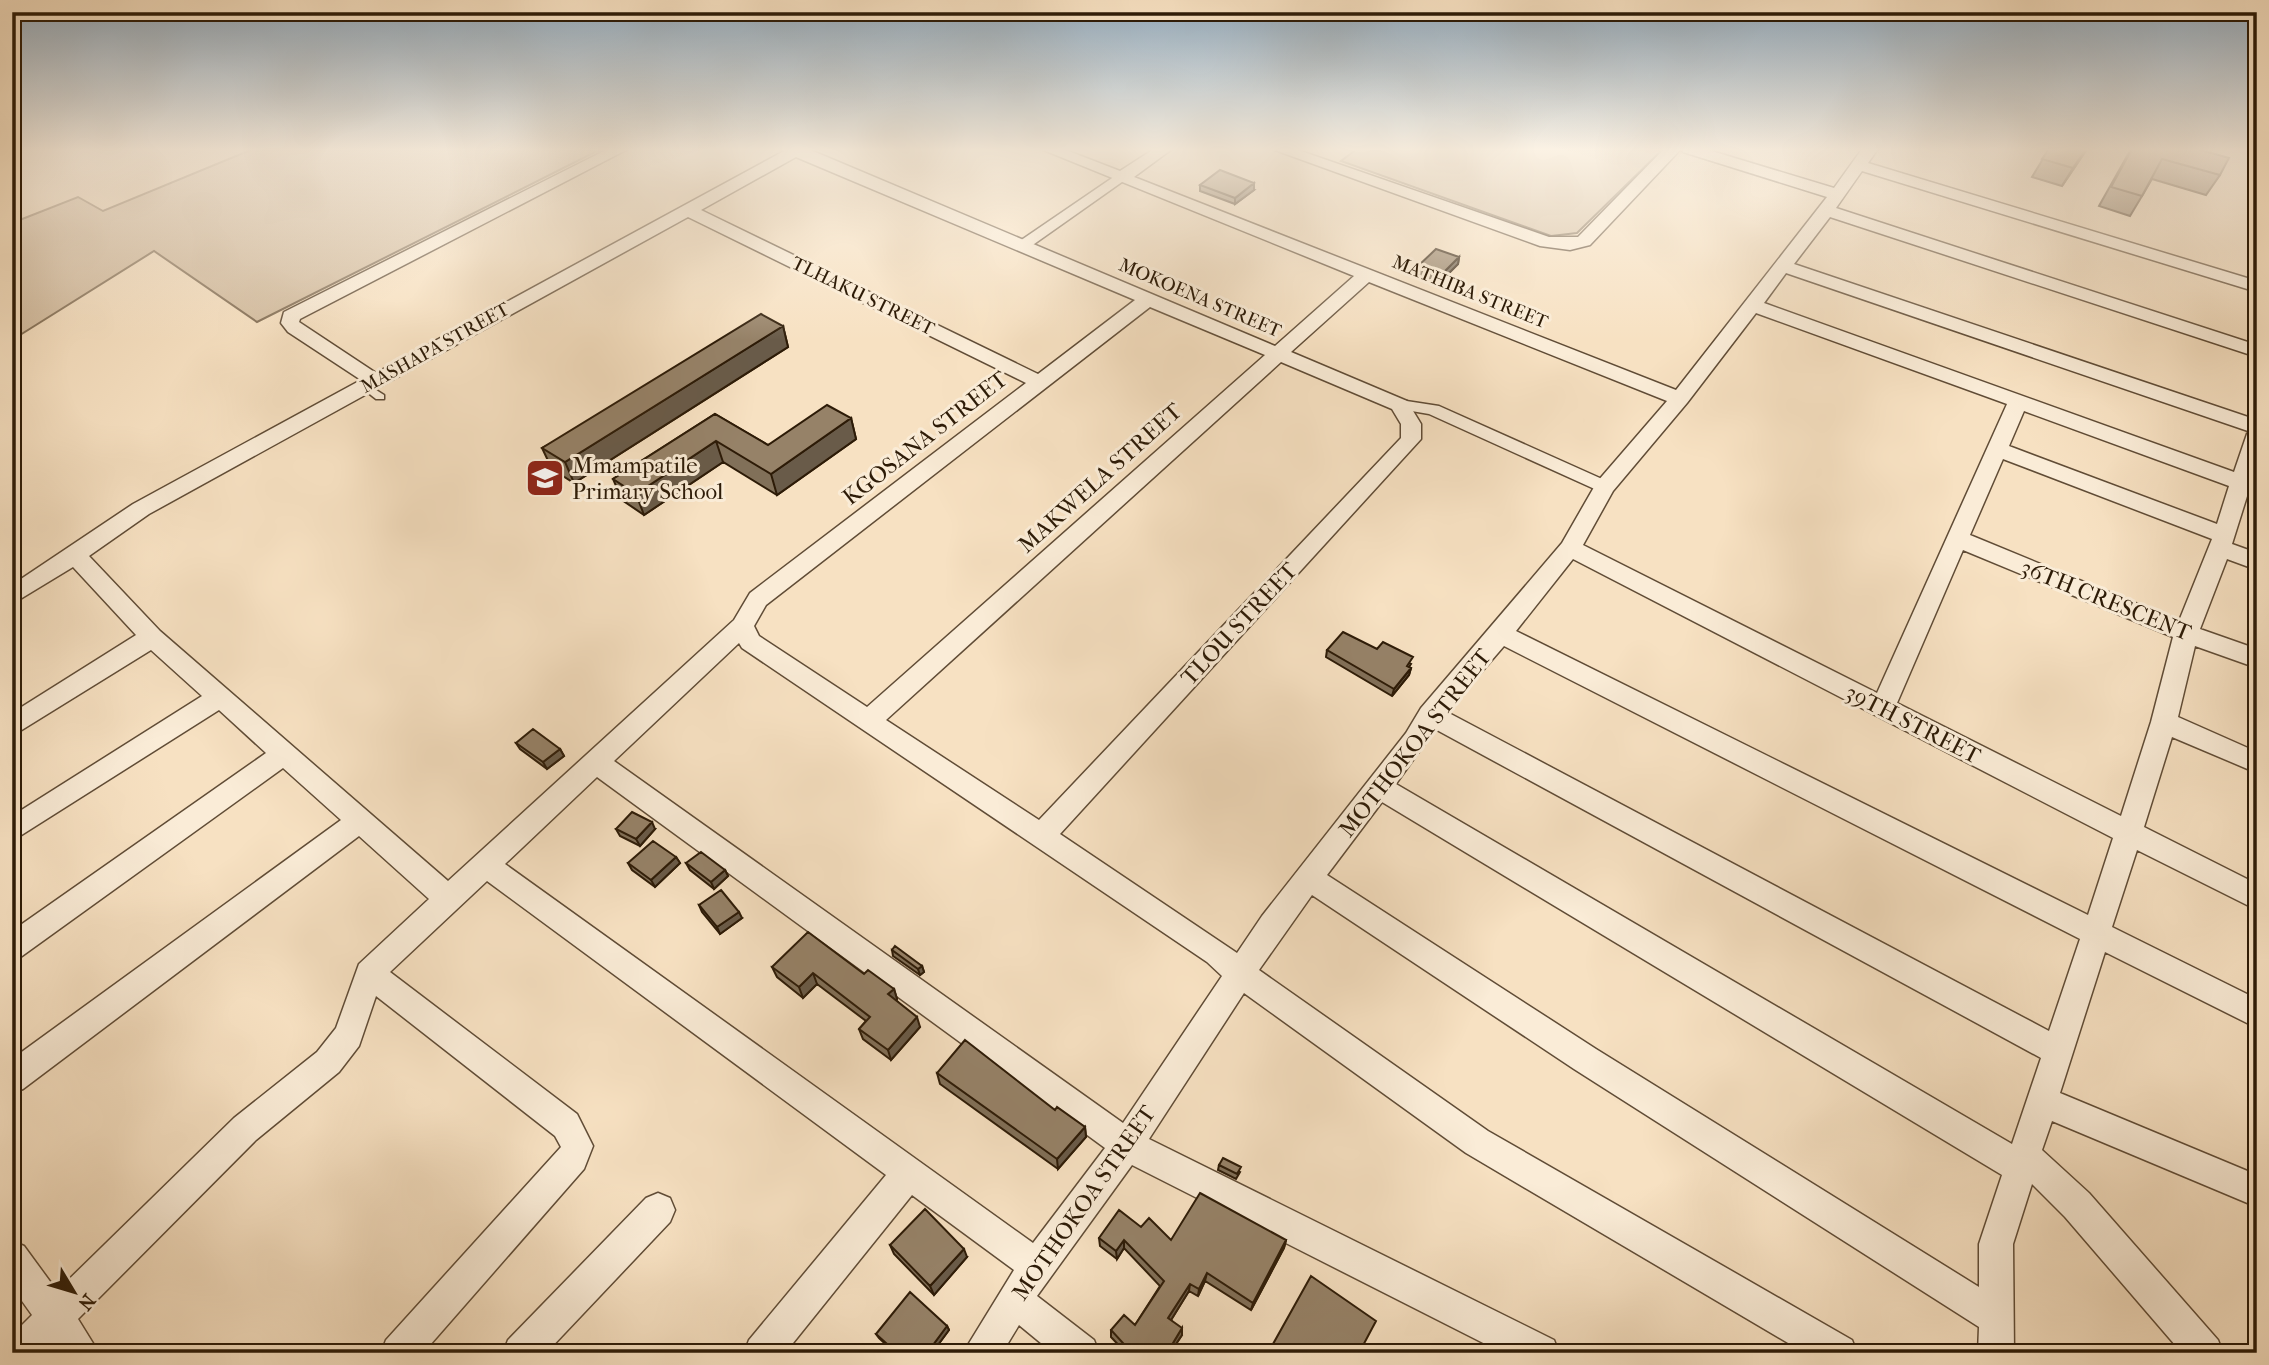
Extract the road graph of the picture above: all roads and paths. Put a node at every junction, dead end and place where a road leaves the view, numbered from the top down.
1 (495, 213) edge
2 (684, 213) edge
3 (690, 213) edge
4 (943, 213) edge
5 (1071, 213) edge
6 (1213, 213) edge
7 (1463, 213) edge
8 (1611, 213) edge
9 (1823, 213) edge
10 (1862, 213) edge
11 (2032, 213) edge
12 (1022, 246) junction
13 (1783, 266) junction
14 (1367, 274) junction
15 (2257, 287) edge
16 (1148, 299) junction
17 (1750, 304) junction
18 (2257, 351) edge
19 (1277, 354) junction
20 (1040, 383) junction
21 (373, 388) junction
22 (1680, 399) junction
23 (2018, 401) junction
24 (1400, 405) junction
25 (2257, 427) edge
26 (2257, 433) edge
27 (1997, 449) junction
28 (2249, 486) edge
29 (1605, 487) junction
30 (1956, 538) junction
31 (2222, 542) junction
32 (1570, 548) junction
33 (76, 556) junction
34 (2257, 562) edge
35 (12, 596) edge
36 (742, 626) junction
37 (2186, 633) junction
38 (1502, 634) junction
39 (152, 637) junction
40 (2257, 659) edge
41 (220, 697) junction
42 (1882, 709) junction
43 (1430, 715) junction
44 (868, 721) junction
45 (2164, 722) junction
46 (12, 726) edge
47 (284, 754) junction
48 (596, 762) junction
49 (2257, 763) edge
50 (1378, 787) junction
51 (360, 821) junction
52 (12, 830) edge
53 (2128, 832) junction
54 (1041, 836) junction
55 (485, 865) junction
56 (1308, 878) junction
57 (2257, 898) edge
58 (449, 899) junction
59 (2096, 933) junction
60 (12, 947) edge
61 (369, 973) junction
62 (1240, 974) junction
63 (2257, 1014) edge
64 (2057, 1051) junction
65 (12, 1079) edge
66 (2042, 1101) junction
67 (1127, 1144) junction
68 (2022, 1161) junction
69 (908, 1174) junction
70 (2257, 1191) edge
71 (659, 1210) dead end
72 (12, 1258) edge
73 (1037, 1266) junction
74 (1016, 1301) junction
75 (55, 1317) junction
76 (1996, 1318) junction
77 (19, 1353) edge
78 (81, 1353) edge
79 (399, 1353) edge
80 (521, 1353) edge
81 (762, 1353) edge
82 (981, 1353) edge
83 (1081, 1353) edge
84 (1541, 1353) edge
85 (1839, 1353) edge
86 (1996, 1353) edge
87 (2205, 1353) edge

1 - 21 street
2 - 21 street, MASHAPA STREET
3 - 20 street, TLHAKU STREET
4 - 12 street, MOKOENA STREET
5 - 12 street
6 - 14 street, MATHIBA STREET
7 - 8 street
9 - 13 street, MOTHOKOA STREET
10 - 18 street
11 - 15 street
12 - 16 street, MOKOENA STREET
13 - 17 street, MOTHOKOA STREET
13 - 25 street
14 - 19 street, MAKWELA STREET
14 - 22 street, MATHIBA STREET
16 - 19 street, MOKOENA STREET
16 - 20 street, KGOSANA STREET
17 - 22 street, MOTHOKOA STREET
17 - 23 street
19 - 24 street, MOKOENA STREET
19 - 44 street, MAKWELA STREET
20 - 36 street, KGOSANA STREET
21 - 33 street, MASHAPA STREET
22 - 29 street, MOTHOKOA STREET
23 - 27 street
23 - 28 street
24 - 29 street
24 - 54 street, TLOU STREET
26 - 28 street
27 - 30 street
27 - 31 street
28 - 31 street
29 - 32 street, MOTHOKOA STREET
30 - 37 street, 36TH CRESCENT
30 - 42 street
31 - 34 street
31 - 37 street
32 - 38 street, MOTHOKOA STREET
32 - 42 street, 39TH STREET
33 - 35 street, MASHAPA STREET
33 - 39 street
36 - 44 street
36 - 48 street, KGOSANA STREET
37 - 40 street, 36TH CRESCENT
37 - 45 street
38 - 43 street, MOTHOKOA STREET
38 - 59 street
39 - 41 street
39 - 46 street
41 - 47 street
41 - 52 street
42 - 53 street, 39TH STREET
43 - 50 street, MOTHOKOA STREET
43 - 64 street
44 - 54 street
45 - 49 street
45 - 53 street
47 - 51 street
47 - 60 street
48 - 55 street, KGOSANA STREET
48 - 67 street
50 - 56 street, MOTHOKOA STREET
50 - 68 street
51 - 58 street
51 - 65 street
53 - 57 street, 39TH STREET
53 - 59 street
54 - 62 street
55 - 58 street, KGOSANA STREET
55 - 69 street
56 - 62 street, MOTHOKOA STREET
56 - 76 street
58 - 61 street, KGOSANA STREET
59 - 63 street
59 - 64 street
61 - 75 street
61 - 79 street
62 - 67 street, MOTHOKOA STREET
62 - 85 street
64 - 66 street
66 - 68 street
66 - 70 street
67 - 73 street, MOTHOKOA STREET
67 - 84 street
68 - 76 street
68 - 87 street
69 - 73 street
69 - 81 street
71 - 80 street
72 - 75 street
73 - 74 street, MOTHOKOA STREET
74 - 82 street, MOTHOKOA STREET
74 - 83 street
75 - 77 street
75 - 78 street
76 - 86 street

